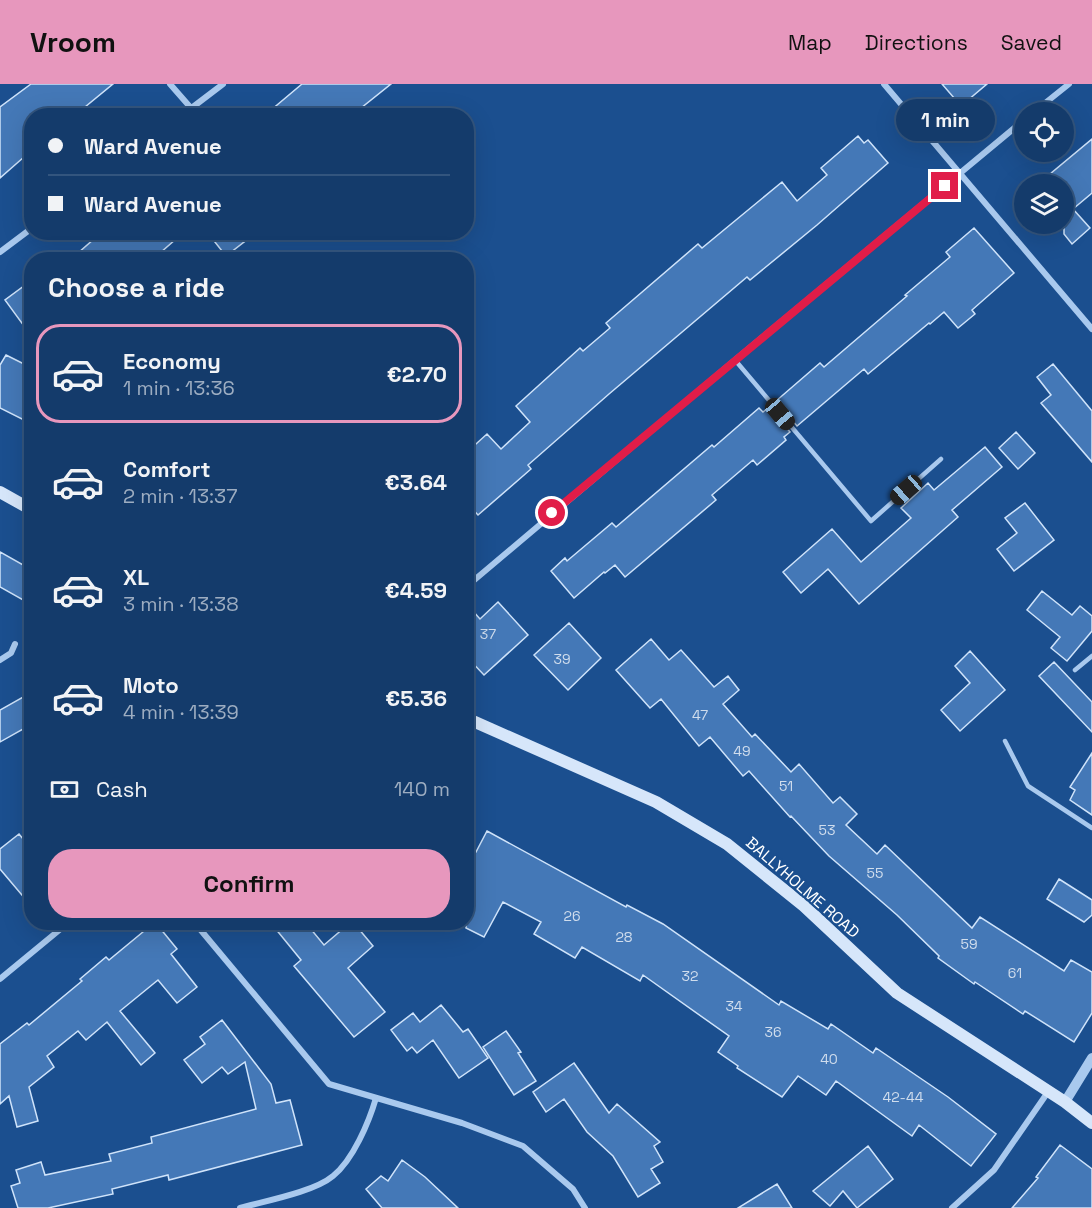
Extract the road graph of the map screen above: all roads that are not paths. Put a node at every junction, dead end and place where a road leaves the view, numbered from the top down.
1 (170, 84) edge
2 (223, 84) edge
3 (884, 84) edge
4 (1069, 84) edge
5 (1046, 102) edge
6 (191, 108) joint
7 (1014, 128) edge
8 (961, 172) junction
9 (24, 234) edge
10 (0, 252) edge
11 (1092, 329) edge
12 (735, 360) junction
13 (941, 459) dead end
14 (0, 492) edge
15 (24, 506) edge
16 (474, 580) edge
17 (15, 644) dead end
18 (1092, 656) edge
19 (0, 660) edge
20 (1075, 670) dead end
21 (474, 722) edge
22 (1005, 741) dead end
23 (1092, 828) edge
24 (59, 930) edge
25 (201, 930) edge
26 (0, 979) edge
27 (1092, 1058) edge
28 (1048, 1092) junction
29 (376, 1098) junction
30 (1065, 1102) junction
31 (1092, 1123) edge
32 (240, 1208) edge
33 (585, 1208) edge
34 (952, 1208) edge

1 - 6 street
2 - 6 street
3 - 8 street
4 - 5 street
7 - 8 street
8 - 11 street
8 - 12 street
9 - 10 street
12 - 13 lane
12 - 16 street
14 - 15 main road
17 - 19 street
18 - 20 lane
21 - 28 main road, BALLYHOLME ROAD
22 - 23 lane
24 - 26 street
25 - 29 street
27 - 30 street
28 - 30 main road, BALLYHOLME ROAD
28 - 34 street
29 - 32 street
29 - 33 street
30 - 31 main road, BALLYHOLME ROAD

